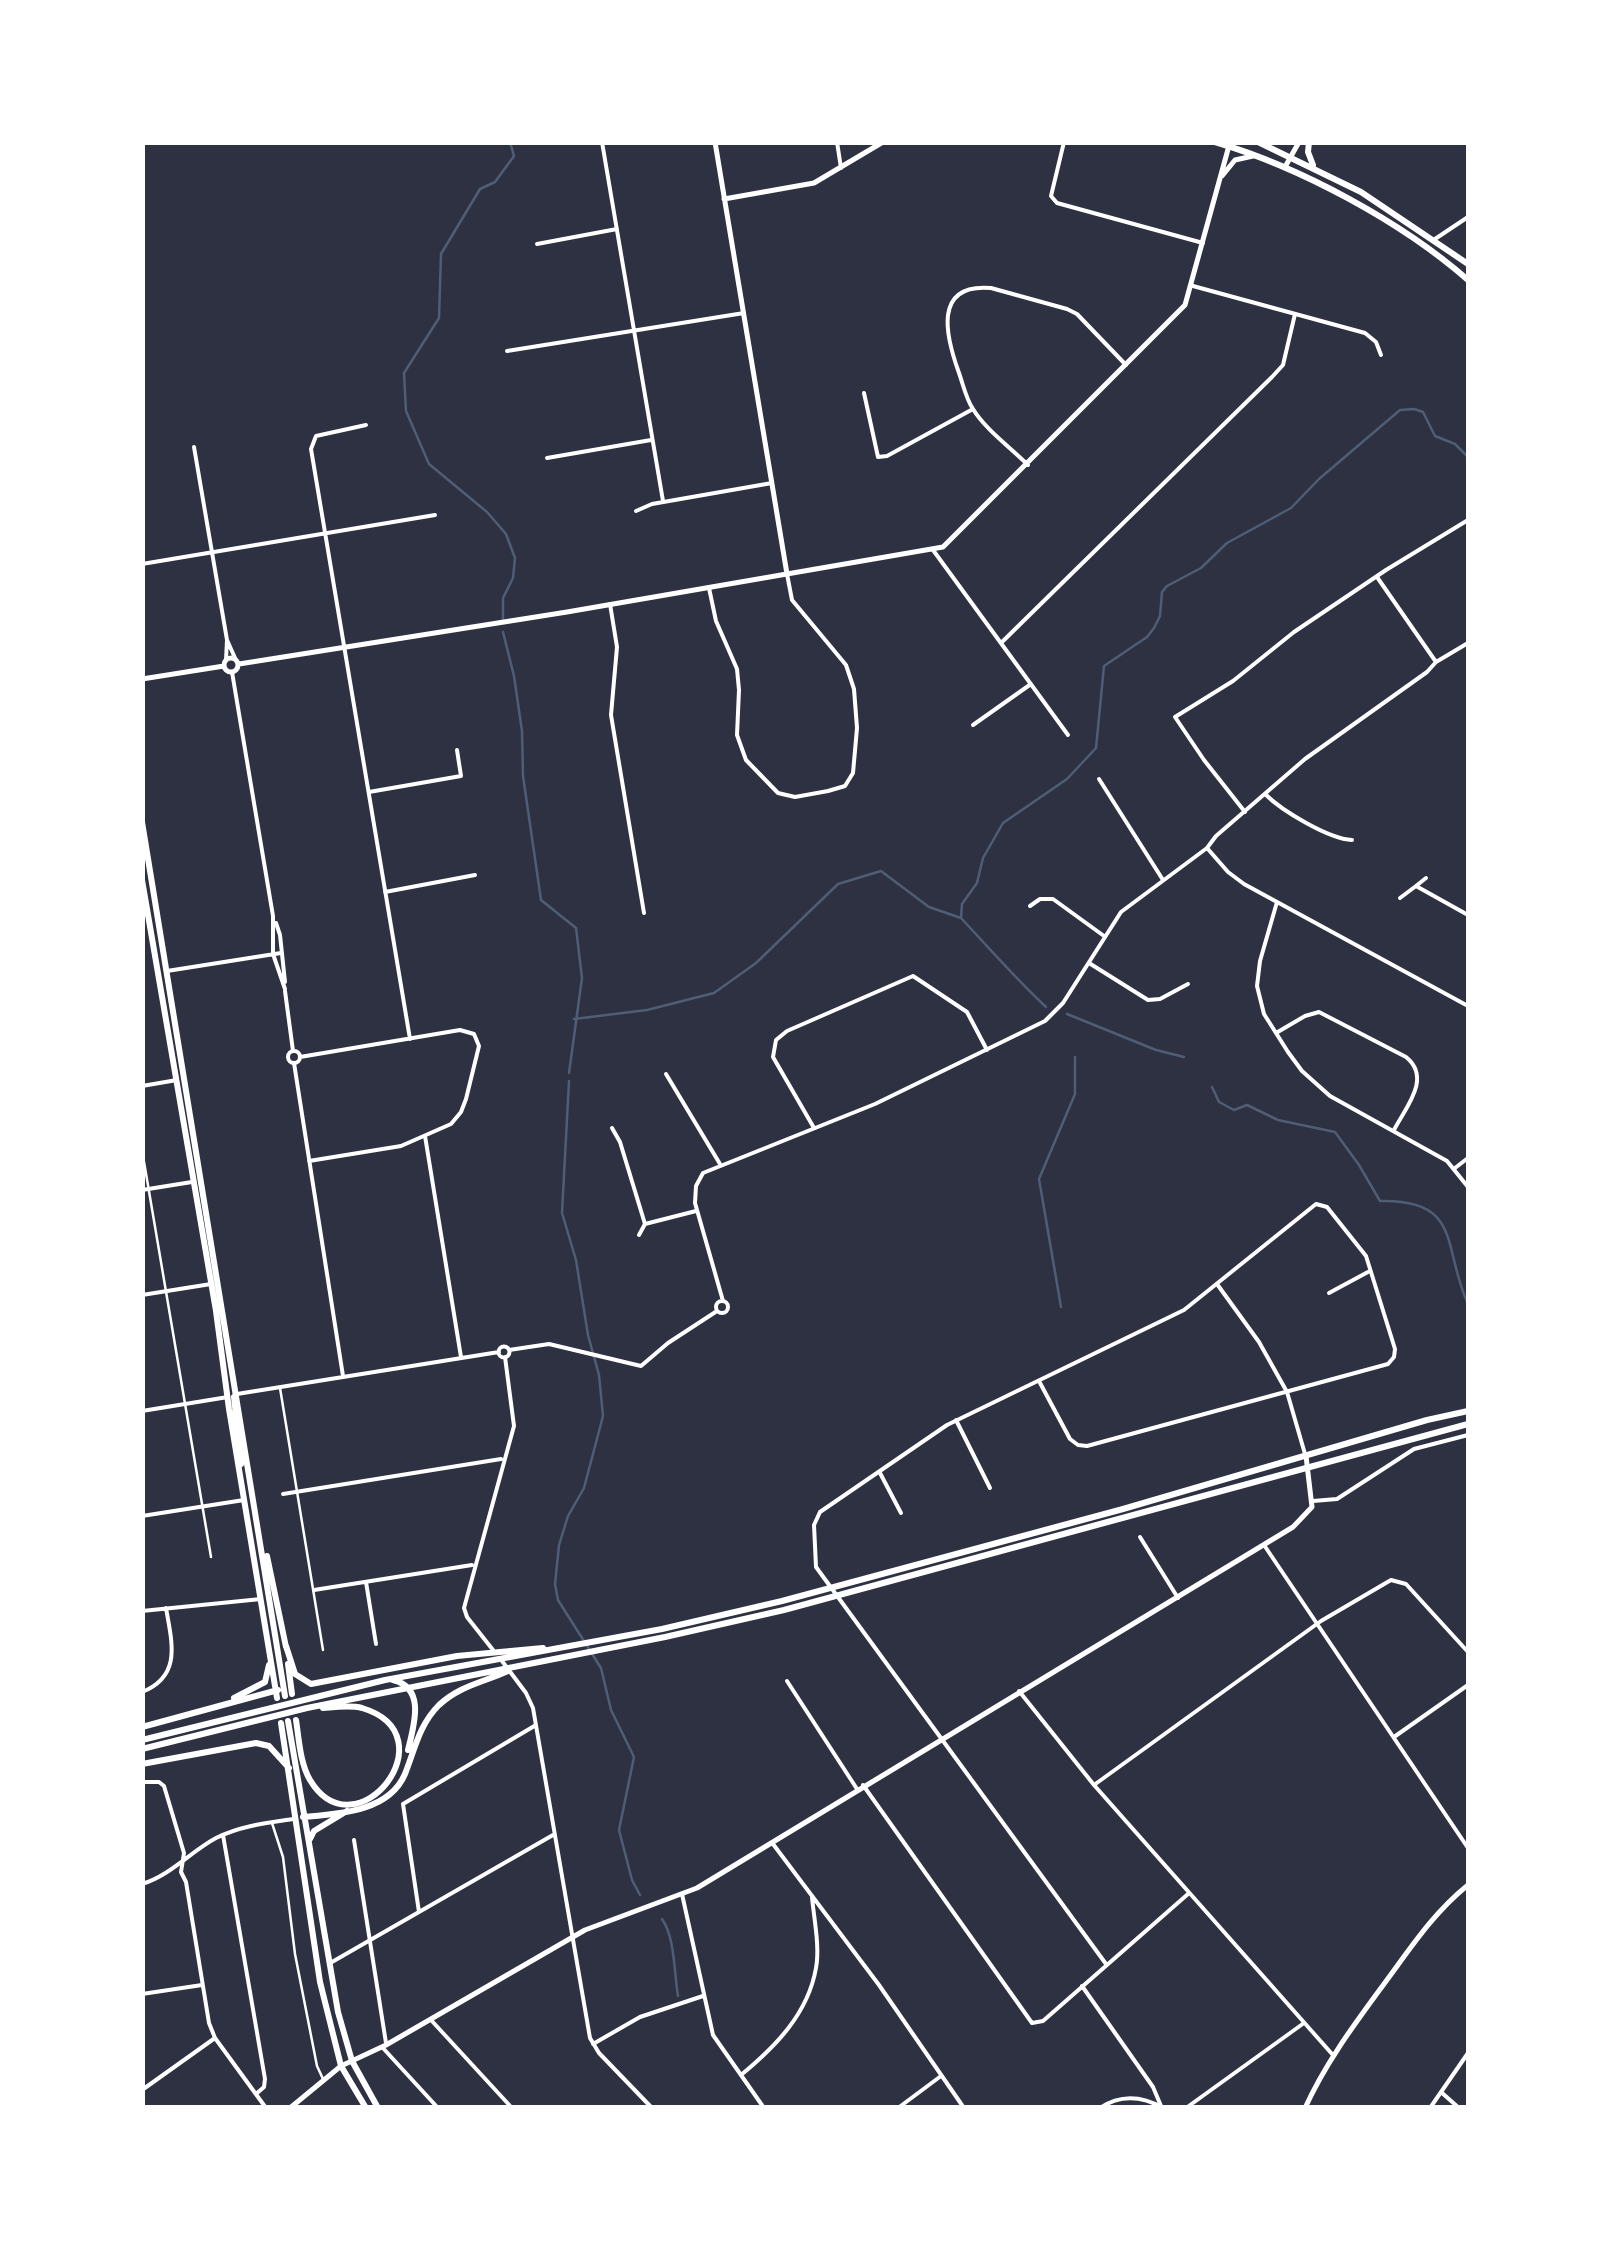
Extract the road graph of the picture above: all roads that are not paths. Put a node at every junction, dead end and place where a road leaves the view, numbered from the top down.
1 (602, 142) edge
2 (715, 142) edge
3 (837, 142) edge
4 (882, 142) edge
5 (1064, 142) edge
6 (1215, 142) edge
7 (1258, 142) edge
8 (1299, 142) edge
9 (1309, 142) edge
10 (1229, 144) edge
11 (1256, 155) junction
12 (1290, 156) junction
13 (1314, 166) junction
14 (841, 168) junction
15 (1284, 168) junction
16 (1221, 178) junction
17 (724, 199) junction
18 (1468, 216) edge
19 (617, 228) junction
20 (1434, 239) junction
21 (1203, 243) junction
22 (538, 244) dead end
23 (1468, 264) edge
24 (1468, 280) edge
25 (1193, 286) junction
26 (744, 312) junction
27 (1295, 314) junction
28 (633, 331) junction
29 (507, 351) dead end
30 (1380, 355) dead end
31 (1126, 366) junction
32 (864, 392) dead end
33 (973, 409) junction
34 (366, 425) dead end
35 (651, 440) junction
36 (194, 447) dead end
37 (547, 458) dead end
38 (1028, 465) junction
39 (772, 483) junction
40 (662, 501) junction
41 (636, 511) dead end
42 (436, 515) dead end
43 (1468, 520) edge
44 (326, 534) junction
45 (933, 550) junction
46 (212, 552) junction
47 (142, 564) edge
48 (787, 574) junction
49 (1377, 576) junction
50 (709, 588) junction
51 (610, 604) junction
52 (227, 640) junction
53 (1468, 642) edge
54 (1001, 643) junction
55 (344, 647) junction
56 (236, 661) junction
57 (1436, 662) junction
58 (225, 663) junction
59 (232, 672) junction
60 (142, 679) edge
61 (1031, 684) junction
62 (973, 725) dead end
63 (1068, 734) dead end
64 (457, 750) dead end
65 (1099, 779) dead end
66 (369, 792) junction
67 (1266, 794) junction
68 (1245, 812) junction
69 (142, 822) edge
70 (1352, 840) dead end
71 (1208, 848) junction
72 (476, 875) dead end
73 (1426, 878) dead end
74 (142, 880) edge
75 (1163, 881) junction
76 (1416, 886) junction
77 (385, 892) junction
78 (1400, 898) dead end
79 (1277, 902) junction
80 (1030, 906) dead end
81 (644, 913) dead end
82 (273, 916) junction
83 (1468, 916) edge
84 (1104, 936) junction
85 (281, 953) junction
86 (273, 954) junction
87 (1089, 964) junction
88 (168, 971) junction
89 (1188, 984) dead end
90 (285, 990) junction
91 (1468, 1006) edge
92 (1276, 1033) junction
93 (410, 1039) junction
94 (987, 1050) junction
95 (292, 1051) junction
96 (300, 1057) junction
97 (294, 1062) junction
98 (666, 1074) dead end
99 (181, 1080) junction
100 (142, 1086) edge
101 (612, 1128) dead end
102 (814, 1128) junction
103 (1393, 1131) junction
104 (425, 1136) junction
105 (142, 1150) edge
106 (1468, 1158) edge
107 (309, 1161) junction
108 (720, 1165) junction
109 (1455, 1168) junction
110 (193, 1182) junction
111 (1468, 1187) edge
112 (146, 1190) edge
113 (698, 1211) junction
114 (646, 1224) junction
115 (639, 1235) dead end
116 (1370, 1271) junction
117 (212, 1284) junction
118 (1217, 1284) junction
119 (166, 1292) junction
120 (1328, 1294) dead end
121 (142, 1296) edge
122 (724, 1301) junction
123 (717, 1311) junction
124 (509, 1350) junction
125 (499, 1352) junction
126 (461, 1356) junction
127 (505, 1357) junction
128 (343, 1376) junction
129 (1039, 1381) junction
130 (279, 1386) junction
131 (1287, 1392) junction
132 (236, 1394) junction
133 (227, 1397) junction
134 (185, 1404) junction
135 (142, 1411) edge
136 (1468, 1411) edge
137 (956, 1420) junction
138 (1468, 1424) edge
139 (1468, 1435) edge
140 (1306, 1454) junction
141 (503, 1459) junction
142 (1308, 1467) junction
143 (880, 1472) junction
144 (240, 1475) junction
145 (990, 1488) dead end
146 (297, 1492) junction
147 (283, 1494) dead end
148 (244, 1500) junction
149 (1313, 1501) junction
150 (202, 1506) junction
151 (901, 1513) dead end
152 (142, 1516) edge
153 (258, 1522) junction
154 (1140, 1537) dead end
155 (1264, 1545) junction
156 (210, 1557) dead end
157 (475, 1565) junction
158 (366, 1582) junction
159 (314, 1590) junction
160 (1178, 1598) junction
161 (261, 1599) junction
162 (166, 1608) junction
163 (142, 1612) edge
164 (1317, 1625) junction
165 (663, 1633) junction
166 (376, 1644) dead end
167 (286, 1646) junction
168 (562, 1648) junction
169 (324, 1650) dead end
170 (1468, 1652) edge
171 (271, 1657) junction
172 (484, 1676) junction
173 (385, 1680) junction
174 (787, 1681) dead end
175 (1468, 1686) edge
176 (408, 1688) junction
177 (1020, 1691) junction
178 (142, 1692) edge
179 (283, 1694) junction
180 (229, 1702) junction
181 (307, 1708) junction
182 (288, 1721) junction
183 (142, 1726) edge
184 (536, 1726) junction
185 (1394, 1738) junction
186 (939, 1739) junction
187 (142, 1740) edge
188 (142, 1749) edge
189 (142, 1764) edge
190 (407, 1766) junction
191 (290, 1768) junction
192 (142, 1782) edge
193 (1094, 1785) junction
194 (860, 1787) junction
195 (347, 1811) junction
196 (301, 1818) junction
197 (272, 1822) junction
198 (223, 1835) junction
199 (553, 1835) junction
200 (354, 1840) dead end
201 (771, 1842) junction
202 (309, 1845) junction
203 (1468, 1848) edge
204 (182, 1862) junction
205 (142, 1884) edge
206 (1468, 1886) edge
207 (682, 1894) junction
208 (1188, 1894) junction
209 (812, 1896) junction
210 (419, 1912) junction
211 (571, 1938) junction
212 (369, 1942) junction
213 (327, 1962) junction
214 (1106, 1964) junction
215 (202, 1985) junction
216 (1082, 1986) junction
217 (142, 1994) edge
218 (704, 1996) junction
219 (430, 2020) junction
220 (1304, 2024) junction
221 (215, 2038) junction
222 (594, 2044) junction
223 (384, 2046) junction
224 (1468, 2053) edge
225 (1332, 2054) junction
226 (352, 2061) junction
227 (341, 2066) junction
228 (741, 2075) junction
229 (941, 2076) junction
230 (324, 2079) junction
231 (142, 2090) edge
232 (1441, 2092) junction
233 (256, 2094) junction
234 (301, 2103) edge
235 (1162, 2107) edge
236 (266, 2108) edge
237 (290, 2108) edge
238 (366, 2108) edge
239 (378, 2108) edge
240 (438, 2108) edge
241 (512, 2108) edge
242 (652, 2108) edge
243 (764, 2108) edge
244 (898, 2108) edge
245 (964, 2108) edge
246 (1100, 2108) edge
247 (1186, 2108) edge
248 (1305, 2108) edge
249 (1430, 2108) edge
250 (1460, 2108) edge

1 - 19 street
2 - 17 street
3 - 14 street
4 - 14 street
5 - 21 street
6 - 10 main road
7 - 12 main road
8 - 12 street
9 - 13 main road
10 - 11 main road
10 - 16 street
11 - 15 main road
11 - 16 street
12 - 13 main road
12 - 15 street
13 - 20 main road
14 - 17 street
15 - 24 main road
16 - 21 street
17 - 26 street
18 - 20 street
19 - 22 street
19 - 28 street
20 - 23 main road
21 - 25 street
25 - 27 street
25 - 31 street
26 - 28 street
26 - 39 street
27 - 30 street
27 - 54 street
28 - 29 street
28 - 35 street
31 - 33 street
31 - 38 street
32 - 33 street
33 - 38 street
34 - 44 street
35 - 37 street
35 - 40 street
36 - 46 street
38 - 45 street
39 - 40 street
39 - 48 street
40 - 41 street
42 - 44 street
43 - 49 street
44 - 46 street
44 - 55 street
45 - 48 street
45 - 54 street
46 - 47 street
46 - 52 street
48 - 50 street
48 - 50 street
49 - 57 street
49 - 68 street
50 - 51 street
51 - 55 street
51 - 81 street
52 - 56 street
52 - 58 street
53 - 57 street
54 - 61 street
55 - 56 street
55 - 66 street
56 - 58 street
56 - 59 street
57 - 67 street
58 - 59 street
58 - 60 street
59 - 82 street
61 - 62 street
61 - 63 street
64 - 66 street
65 - 75 street
66 - 77 street
67 - 68 street
67 - 70 street
68 - 71 street
69 - 88 main road
71 - 75 street
71 - 79 street
72 - 77 street
73 - 76 street
74 - 99 main road
75 - 84 street
76 - 78 street
76 - 83 street
77 - 93 street
79 - 91 street
79 - 92 street
80 - 84 street
82 - 85 street
82 - 86 street
84 - 87 street
85 - 86 street
85 - 90 street
86 - 88 street
86 - 90 street
87 - 89 street
87 - 94 street
88 - 99 main road
90 - 95 street
92 - 103 street
92 - 103 street
93 - 96 street
93 - 104 street
94 - 102 street
94 - 102 street
95 - 96 street
95 - 97 street
96 - 97 street
97 - 107 street
98 - 108 street
99 - 100 street
99 - 110 main road
99 - 132 main road
101 - 114 street
102 - 108 street
103 - 109 street
104 - 107 street
104 - 126 street
105 - 112 lane
106 - 109 street
107 - 128 street
108 - 113 street
109 - 111 street
110 - 112 street
110 - 117 main road
112 - 119 lane
113 - 114 street
113 - 122 street
114 - 115 street
116 - 118 street
116 - 120 street
116 - 131 street
117 - 119 street
117 - 133 main road
118 - 129 street
118 - 131 street
119 - 121 street
119 - 134 lane
122 - 123 street
122 - 123 street
123 - 124 street
124 - 125 street
124 - 127 street
125 - 126 street
125 - 127 street
126 - 128 street
127 - 141 street
128 - 130 street
129 - 131 street
129 - 137 street
130 - 132 street
130 - 146 lane
131 - 140 street
132 - 133 street
132 - 144 main road
132 - 153 main road
133 - 134 street
133 - 144 main road
134 - 135 street
134 - 150 lane
136 - 140 main road
137 - 143 street
137 - 145 street
138 - 142 main road
139 - 149 street
140 - 142 street
140 - 165 main road
141 - 146 street
141 - 157 street
142 - 149 street
142 - 165 main road
143 - 151 street
143 - 186 street
144 - 148 main road
146 - 147 street
146 - 159 lane
148 - 150 street
148 - 161 main road
149 - 155 street
150 - 152 street
150 - 156 lane
153 - 167 main road
153 - 179 main road
154 - 160 street
155 - 160 street
155 - 164 street
157 - 158 street
157 - 184 street
158 - 159 street
158 - 166 street
159 - 169 lane
160 - 177 street
161 - 162 street
161 - 171 main road
162 - 163 street
162 - 178 street
164 - 170 street
164 - 185 street
164 - 193 street
165 - 168 main road
165 - 172 main road
167 - 168 main road
167 - 179 main road
168 - 173 main road
171 - 179 main road
171 - 180 main road
172 - 176 main road
172 - 190 main road
173 - 176 main road
173 - 187 main road
174 - 194 street
175 - 185 street
176 - 181 main road
176 - 190 main road
177 - 186 street
177 - 193 street
179 - 180 main road
180 - 183 main road
181 - 182 main road
181 - 188 main road
182 - 191 main road
182 - 196 main road
184 - 199 street
184 - 210 street
185 - 203 street
186 - 194 street
186 - 214 street
189 - 191 main road
190 - 195 main road
191 - 196 main road
192 - 204 street
193 - 208 street
194 - 201 street
194 - 216 street
195 - 196 main road
195 - 202 main road
196 - 197 street
196 - 202 main road
196 - 227 main road
197 - 198 street
197 - 230 lane
198 - 204 street
198 - 233 street
199 - 210 street
199 - 211 street
200 - 212 street
201 - 207 street
201 - 209 street
202 - 213 main road
204 - 205 street
204 - 215 street
206 - 225 street
207 - 211 street
207 - 218 street
208 - 214 street
208 - 220 street
209 - 228 street
209 - 229 street
210 - 212 street
211 - 219 street
211 - 222 street
212 - 213 street
212 - 223 street
213 - 226 main road
214 - 216 street
215 - 217 street
215 - 221 street
216 - 235 street
218 - 222 street
218 - 228 street
219 - 223 street
219 - 241 street
220 - 225 street
220 - 247 street
221 - 231 street
221 - 233 street
222 - 242 street
223 - 226 street
223 - 240 street
224 - 232 street
225 - 248 street
226 - 227 street
226 - 239 main road
227 - 230 street
227 - 238 main road
228 - 243 street
229 - 244 street
229 - 245 street
230 - 234 street
232 - 249 street
232 - 250 street
233 - 236 street
234 - 237 street
235 - 246 street

